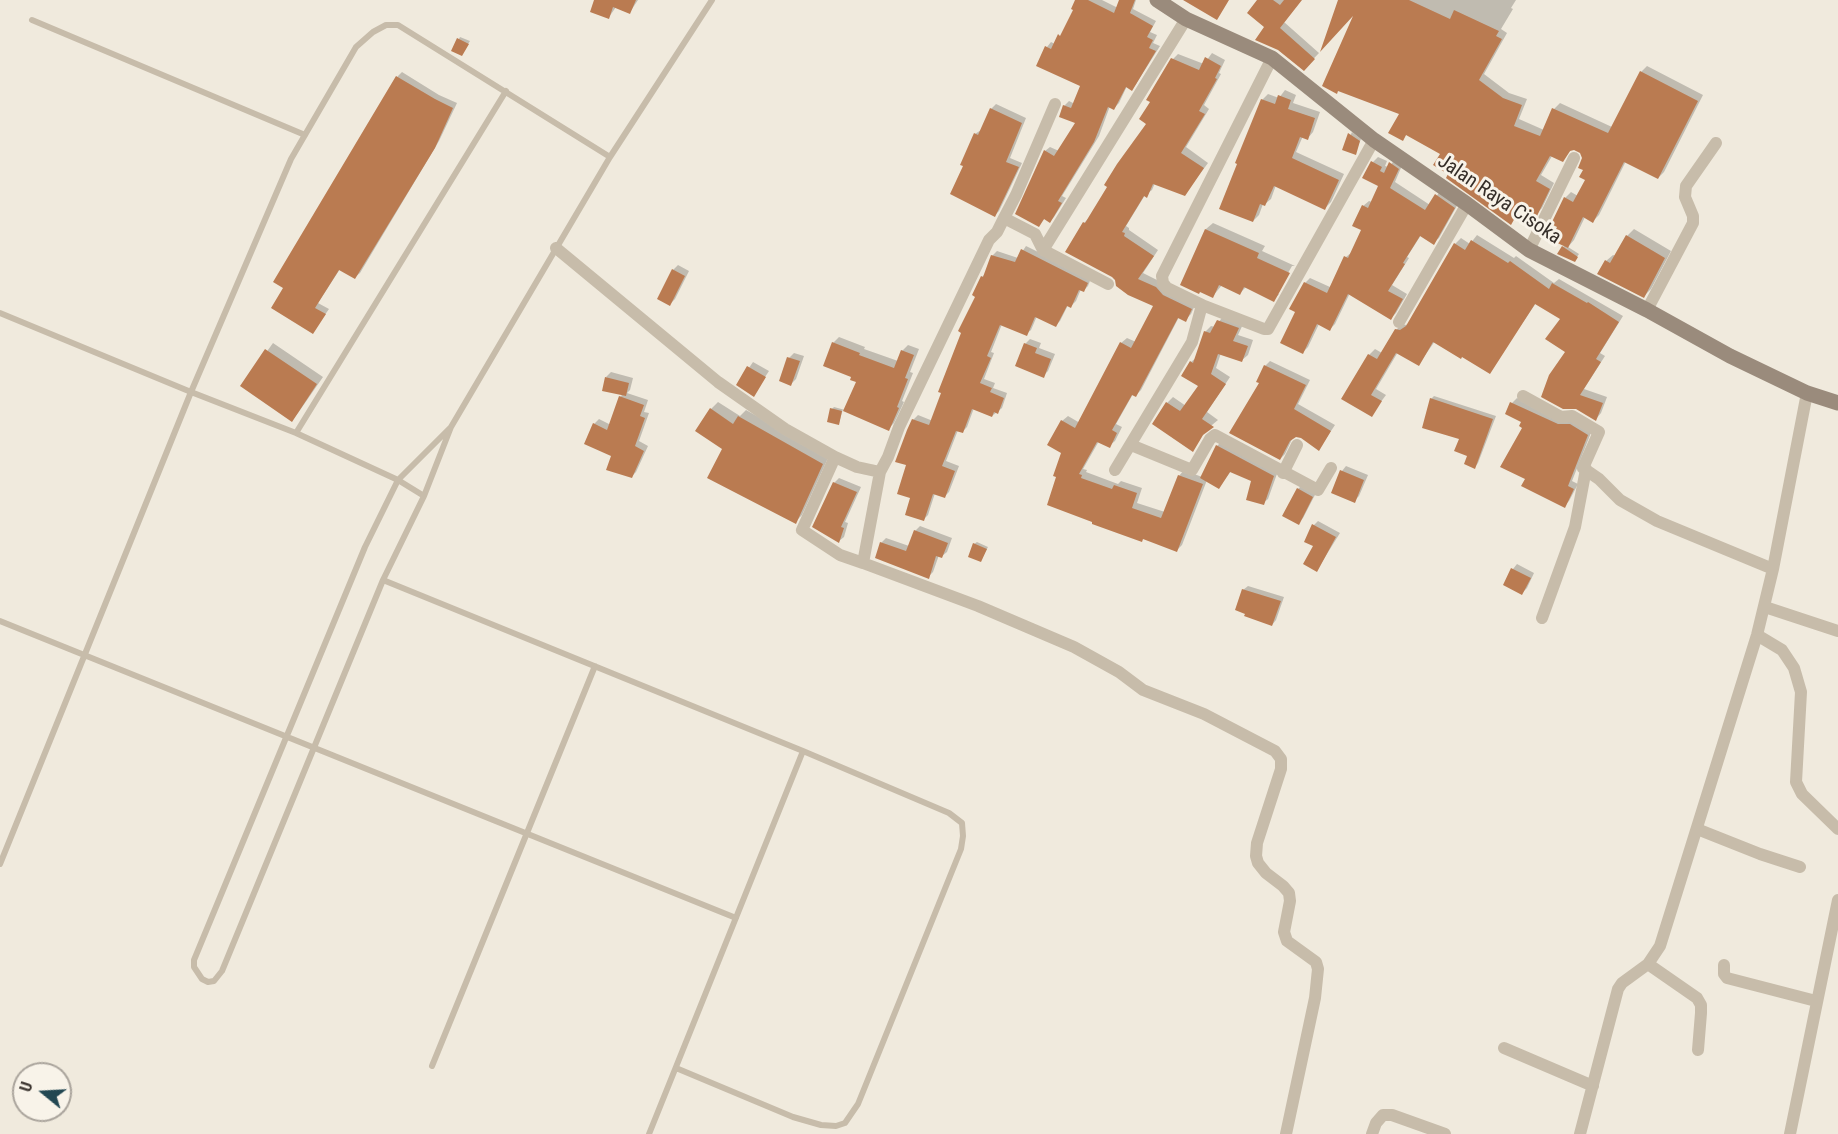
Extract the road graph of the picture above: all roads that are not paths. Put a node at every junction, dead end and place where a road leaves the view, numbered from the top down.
1 (712, 0) edge
2 (1157, 0) edge
3 (1186, 19) junction
4 (32, 20) dead end
5 (1272, 58) junction
6 (506, 91) junction
7 (1055, 104) dead end
8 (305, 135) junction
9 (1374, 140) junction
10 (1716, 142) dead end
11 (610, 156) junction
12 (1574, 158) dead end
13 (1467, 204) junction
14 (1004, 218) junction
15 (556, 248) junction
16 (1043, 250) junction
17 (1529, 250) junction
18 (1108, 284) dead end
19 (1202, 305) junction
20 (1647, 310) junction
21 (0, 313) edge
22 (1399, 322) dead end
23 (191, 392) junction
24 (1807, 393) junction
25 (1523, 396) dead end
26 (1838, 403) edge
27 (451, 427) junction
28 (296, 433) junction
29 (1131, 445) junction
30 (1297, 445) dead end
31 (835, 457) junction
32 (1331, 468) dead end
33 (1586, 469) junction
34 (1115, 470) dead end
35 (880, 472) junction
36 (1283, 473) junction
37 (398, 480) junction
38 (424, 496) junction
39 (863, 562) junction
40 (1773, 569) junction
41 (383, 580) junction
42 (1765, 607) junction
43 (1542, 618) dead end
44 (0, 621) edge
45 (1838, 631) edge
46 (1757, 634) junction
47 (84, 655) junction
48 (595, 666) junction
49 (286, 737) junction
50 (314, 748) junction
51 (803, 751) junction
52 (1696, 829) junction
53 (1838, 830) edge
54 (528, 832) junction
55 (0, 864) edge
56 (1800, 867) dead end
57 (1838, 900) edge
58 (736, 918) junction
59 (1648, 964) junction
60 (1724, 965) dead end
61 (1816, 1001) junction
62 (1504, 1048) dead end
63 (1698, 1050) dead end
64 (432, 1066) dead end
65 (676, 1068) junction
66 (1593, 1086) junction
67 (649, 1134) edge
68 (1286, 1134) edge
69 (1372, 1134) edge
70 (1445, 1134) edge
71 (1580, 1134) edge
72 (1790, 1134) edge

1 - 11 lane
2 - 3 street, Jalan Raya Cisoka
3 - 5 street, Jalan Raya Cisoka
3 - 16 street
4 - 8 lane
5 - 9 street, Jalan Raya Cisoka
5 - 19 street
6 - 8 lane
6 - 11 lane
6 - 28 lane
7 - 14 street
8 - 23 lane
9 - 13 street, Jalan Raya Cisoka
9 - 19 street
10 - 20 street
11 - 15 lane
12 - 17 street
13 - 17 street, Jalan Raya Cisoka
13 - 22 street
14 - 16 street
14 - 35 street
15 - 27 lane
15 - 31 street
16 - 18 street
17 - 20 street, Jalan Raya Cisoka
19 - 29 street
20 - 24 street, Jalan Raya Cisoka
21 - 23 lane
23 - 28 lane
23 - 47 lane
24 - 26 street, Jalan Raya Cisoka
24 - 40 street
25 - 33 street
27 - 37 lane
27 - 38 lane
28 - 37 lane
29 - 34 street
29 - 36 street
30 - 36 street
31 - 35 street
31 - 39 street
32 - 36 street
33 - 40 street
33 - 43 street
35 - 39 street
37 - 38 lane
37 - 49 lane
38 - 41 lane
39 - 68 street
40 - 42 street
41 - 48 lane
41 - 50 lane
42 - 45 street
42 - 46 street
44 - 47 lane
46 - 52 street
46 - 53 street
47 - 49 lane
47 - 55 lane
48 - 51 lane
48 - 54 lane
49 - 50 lane
49 - 50 lane
50 - 54 lane
51 - 58 lane
51 - 65 lane
52 - 56 street
52 - 59 street
54 - 58 lane
54 - 64 lane
57 - 61 street
58 - 65 lane
59 - 63 street
59 - 66 street
60 - 61 street
61 - 72 street
62 - 66 street
65 - 67 lane
66 - 71 street
69 - 70 street

